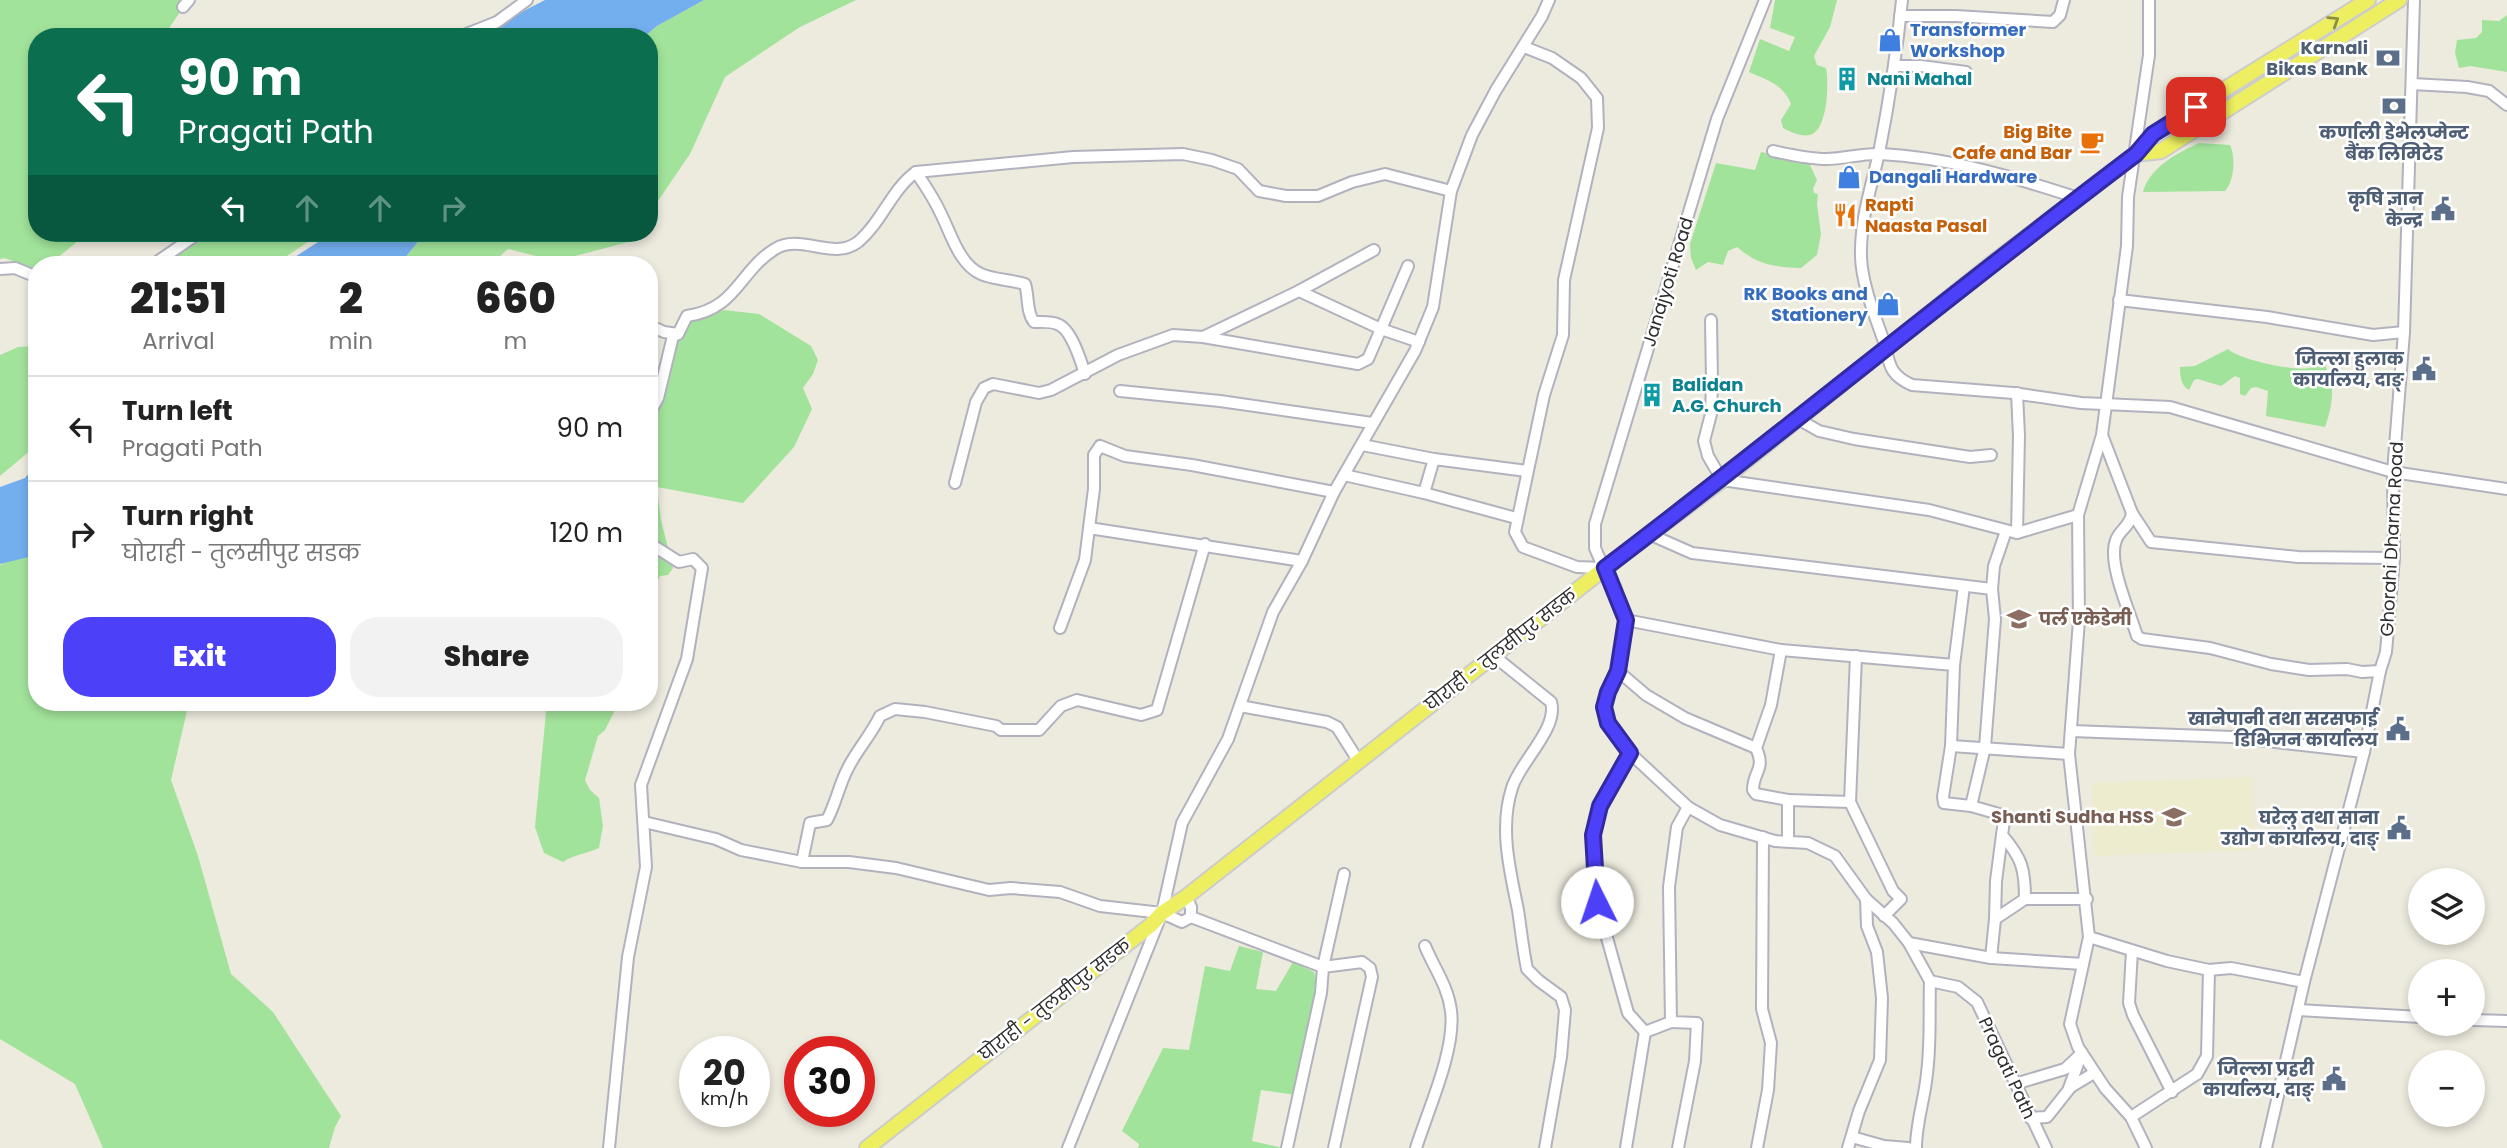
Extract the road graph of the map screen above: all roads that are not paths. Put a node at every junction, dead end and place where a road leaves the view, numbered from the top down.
1 (527, 0) edge
2 (1549, 0) edge
3 (1765, 0) edge
4 (1902, 0) edge
5 (2064, 0) edge
6 (2149, 0) edge
7 (2368, 0) edge
8 (2399, 0) edge
9 (2414, 0) edge
10 (1900, 16) junction
11 (482, 28) edge
12 (1524, 47) junction
13 (1895, 66) junction
14 (1966, 72) dead end
15 (2412, 84) junction
16 (2507, 105) edge
17 (1773, 152) dead end
18 (1879, 154) junction
19 (2136, 154) junction
20 (916, 172) junction
21 (1451, 191) junction
22 (2078, 198) junction
23 (186, 242) edge
24 (1374, 250) dead end
25 (166, 256) edge
26 (1408, 265) dead end
27 (0, 270) edge
28 (28, 273) edge
29 (1299, 291) junction
30 (2119, 299) junction
31 (1710, 320) dead end
32 (658, 328) edge
33 (1381, 329) junction
34 (2404, 332) junction
35 (678, 334) junction
36 (1203, 337) junction
37 (1419, 342) junction
38 (1886, 349) junction
39 (1086, 374) junction
40 (1120, 391) dead end
41 (2017, 393) junction
42 (658, 398) edge
43 (2105, 405) junction
44 (1798, 419) junction
45 (1372, 423) junction
46 (2102, 435) junction
47 (1362, 445) junction
48 (1991, 455) dead end
49 (1434, 458) junction
50 (1527, 471) junction
51 (2393, 472) junction
52 (1344, 475) junction
53 (1722, 480) junction
54 (955, 484) dead end
55 (2507, 489) edge
56 (1334, 492) junction
57 (1424, 493) junction
58 (2132, 513) junction
59 (2078, 515) junction
60 (1516, 518) junction
61 (1089, 528) junction
62 (2011, 532) junction
63 (1649, 534) junction
64 (1205, 544) junction
65 (658, 549) edge
66 (2393, 558) junction
67 (1301, 561) junction
68 (1605, 568) junction
69 (1964, 586) junction
70 (1992, 589) junction
71 (1626, 620) junction
72 (1059, 628) dead end
73 (1781, 650) junction
74 (1494, 656) junction
75 (1856, 656) junction
76 (1954, 665) junction
77 (1618, 671) junction
78 (2380, 671) junction
79 (1240, 706) junction
80 (2072, 731) junction
81 (1951, 746) junction
82 (1985, 747) junction
83 (1756, 748) junction
84 (2364, 752) junction
85 (1630, 753) junction
86 (2069, 754) junction
87 (1359, 762) junction
88 (1788, 800) junction
89 (1850, 802) junction
90 (1971, 806) junction
91 (1688, 807) junction
92 (644, 822) junction
93 (2002, 835) junction
94 (1763, 837) junction
95 (1788, 841) junction
96 (802, 862) junction
97 (1345, 874) dead end
98 (1186, 897) junction
99 (1866, 899) junction
100 (2025, 899) junction
101 (2087, 899) junction
102 (1162, 913) junction
103 (1884, 916) junction
104 (1191, 917) junction
105 (1995, 919) junction
106 (2089, 937) junction
107 (1909, 943) junction
108 (1425, 946) dead end
109 (2132, 951) junction
110 (1991, 958) junction
111 (2083, 964) junction
112 (1323, 967) junction
113 (2209, 970) junction
114 (1930, 981) junction
115 (2304, 982) junction
116 (2298, 1010) junction
117 (2408, 1016) edge
118 (2485, 1020) edge
119 (2507, 1021) edge
120 (1671, 1022) junction
121 (1645, 1032) junction
122 (2082, 1053) junction
123 (2094, 1073) junction
124 (2015, 1084) junction
125 (2070, 1088) junction
126 (2172, 1092) junction
127 (2131, 1117) junction
128 (2030, 1118) junction
129 (1850, 1142) edge
130 (610, 1148) edge
131 (867, 1148) edge
132 (1068, 1148) edge
133 (1287, 1148) edge
134 (1334, 1148) edge
135 (1416, 1148) edge
136 (1545, 1148) edge
137 (1626, 1148) edge
138 (1678, 1148) edge
139 (1757, 1148) edge
140 (1908, 1148) edge
141 (1917, 1148) edge
142 (2046, 1148) edge
143 (2146, 1148) edge
144 (2266, 1148) edge

1 - 11 street
2 - 12 street
3 - 68 street, Janajyoti Road
4 - 10 street
5 - 10 street
6 - 19 street
19 -> 7 main road, घोराही - तुलसीपुर सडक
8 - 19 main road, घोराही - तुलसीपुर सडक
9 - 15 street, Ghorahi Dharna Road
10 - 13 street
12 - 21 street
12 - 50 street
13 - 14 street
13 - 18 street
15 - 16 street
15 - 34 street, Ghorahi Dharna Road
17 - 18 street
18 - 22 street
18 - 38 street
19 - 22 main road, घोराही - तुलसीपुर सडक
19 - 30 street
20 - 21 street
20 - 35 street
20 - 39 street
21 - 37 street
22 - 38 main road, घोराही - तुलसीपुर सडक
23 - 25 street
24 - 29 street
26 - 33 street
27 - 28 street
29 - 33 street
29 - 36 street
30 - 34 street
30 - 43 street
31 - 53 street
32 - 35 street
33 - 36 street
33 - 37 street
34 - 51 street, Ghorahi Dharna Road
35 - 42 street
36 - 39 street
37 - 45 street
38 - 41 street
38 - 44 main road, घोराही - तुलसीपुर सडक
39 - 54 street
40 - 45 street
41 - 43 street
41 - 62 street
43 - 46 street
43 - 51 street
44 - 48 street
44 - 53 main road, घोराही - तुलसीपुर सडक
45 - 47 street
46 - 58 street
46 - 59 street
47 - 49 street
47 - 52 street
49 - 50 street
49 - 57 street
50 - 60 street
51 - 55 street
51 - 66 street, Ghorahi Dharna Road
52 - 56 street
52 - 57 street
53 - 62 street
53 - 63 main road, घोराही - तुलसीपुर सडक
56 - 61 street
56 - 67 street
57 - 60 street
58 - 66 street
58 - 78 street
59 - 62 street
59 - 80 street
60 - 68 street
61 - 64 street
61 - 72 street
62 - 70 street
63 - 68 main road, घोराही - तुलसीपुर सडक
63 - 69 street
64 - 67 street
64 - 96 street
65 - 92 street
66 - 78 street, Ghorahi Dharna Road
67 - 79 street
68 - 71 street
68 - 74 main road, घोराही - तुलसीपुर सडक
69 - 70 street
69 - 76 street
70 - 82 street
71 - 73 street
71 - 77 street
73 - 75 street
73 - 83 street
74 - 87 main road, घोराही - तुलसीपुर सडक
74 - 136 street
75 - 76 street
75 - 89 street
76 - 81 street
77 - 83 street
77 - 85 street
78 - 84 street, Ghorahi Dharna Road
79 - 87 street
79 - 102 street
80 - 84 street
80 - 86 street
81 - 82 street
81 - 90 street
82 - 86 street
82 - 90 street
83 - 88 street
84 - 115 street, Ghorahi Dharna Road
85 - 91 street
85 - 121 street
86 - 101 street
87 - 98 main road, घोराही - तुलसीपुर सडक
88 - 89 street
88 - 95 street
89 - 103 street
90 - 93 street
91 - 94 street
91 - 120 street
92 - 96 street
92 - 130 street
93 - 100 street
93 - 105 street
94 - 95 street
94 - 139 street
95 - 99 street
96 - 102 street
97 - 112 street
98 - 102 main road, घोराही - तुलसीपुर सडक
98 - 104 street
99 - 103 street
99 - 129 street
100 - 101 street
100 - 105 street
101 - 106 street
102 - 104 street
102 - 131 main road, घोराही - तुलसीपुर सडक
102 - 132 street
103 - 107 street
104 - 112 street
105 - 110 street
106 - 109 street
106 - 111 street
107 - 110 street
107 - 114 street
108 - 135 street
109 - 113 street
109 - 126 street
110 - 111 street
111 - 122 street
112 - 133 street
112 - 134 street
113 - 115 street
113 - 126 street
114 - 124 street, Pragati Path
114 - 141 street
115 - 116 street, Ghorahi Dharna Road
116 - 117 street
116 - 144 street, Ghorahi Dharna Road
118 - 119 street
120 - 121 street
120 - 138 street
121 - 137 street
122 - 123 street
122 - 124 street
122 - 125 street
123 - 125 street
123 - 127 street
124 - 128 street, Pragati Path
125 - 128 street
126 - 127 street
127 - 143 street
128 - 142 street, Pragati Path
129 - 140 street

